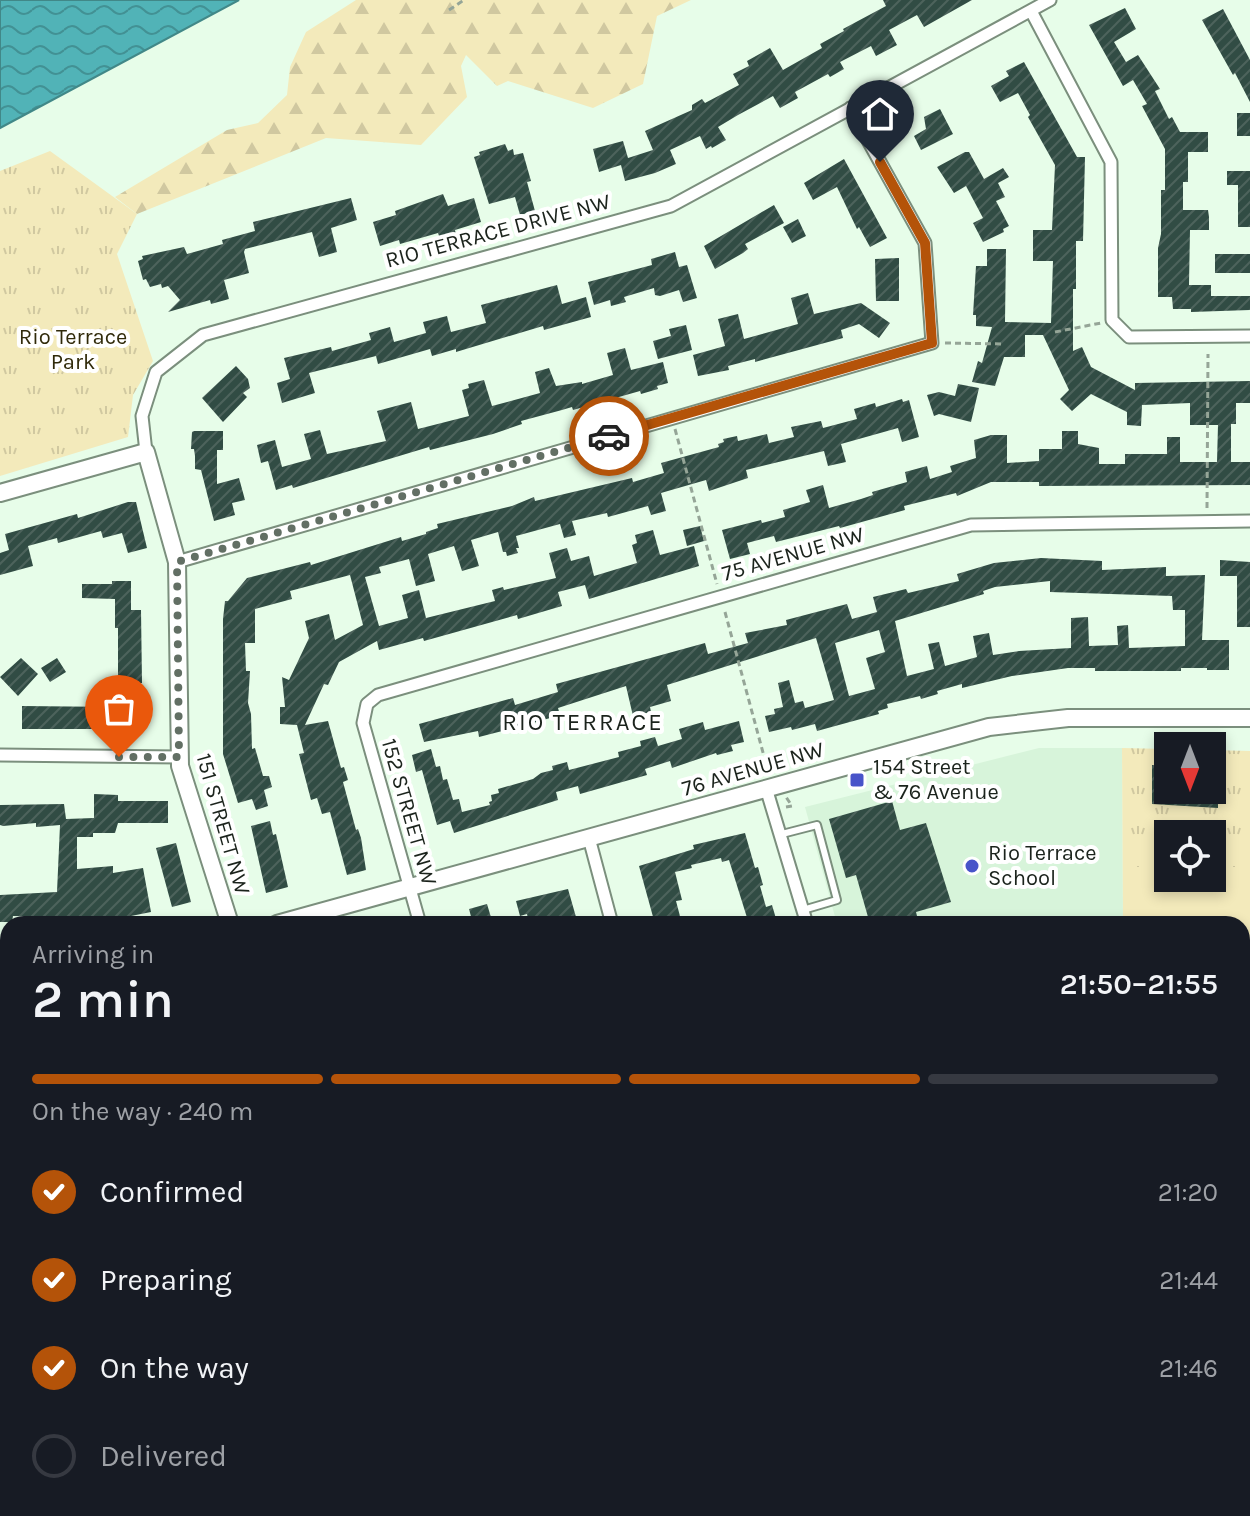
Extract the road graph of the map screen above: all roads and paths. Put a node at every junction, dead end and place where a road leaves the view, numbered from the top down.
1 (464, 0) edge
2 (1050, 0) edge
3 (449, 10) dead end
4 (1031, 11) junction
5 (850, 108) junction
6 (1112, 320) junction
7 (1055, 332) dead end
8 (1250, 336) edge
9 (932, 343) junction
10 (1005, 344) dead end
11 (1208, 354) dead end
12 (672, 418) junction
13 (146, 452) junction
14 (0, 493) edge
15 (1207, 508) dead end
16 (1250, 521) edge
17 (177, 562) junction
18 (718, 585) dead end
19 (725, 612) dead end
20 (365, 711) joint
21 (1250, 718) edge
22 (0, 755) edge
23 (179, 757) junction
24 (772, 786) junction
25 (792, 806) dead end
26 (782, 834) junction
27 (589, 838) junction
28 (409, 888) junction
29 (803, 910) junction
30 (228, 916) edge
31 (306, 916) edge
32 (418, 916) edge
33 (610, 916) edge
34 (805, 916) edge

1 - 3 path
2 - 4 street, RIO TERRACE DRIVE NW
4 - 5 street, RIO TERRACE DRIVE NW
4 - 6 street
5 - 9 street
5 - 13 street, RIO TERRACE DRIVE NW
6 - 7 path
6 - 8 street
9 - 10 path
9 - 12 street
11 - 15 path
12 - 17 street
12 - 18 path
13 - 14 street
13 - 17 street, 151 STREET NW
16 - 20 street, 75 AVENUE NW
17 - 23 street, 151 STREET NW
19 - 24 path
20 - 28 street, 152 STREET NW
21 - 24 street, 76 AVENUE NW
22 - 23 street
23 - 30 street, 151 STREET NW
24 - 25 path
24 - 26 street
24 - 27 street, 76 AVENUE NW
26 - 29 street
26 - 29 lane
27 - 28 street, 76 AVENUE NW
27 - 33 street
28 - 31 street, 76 AVENUE NW
28 - 32 street, 152 STREET NW
29 - 34 street

